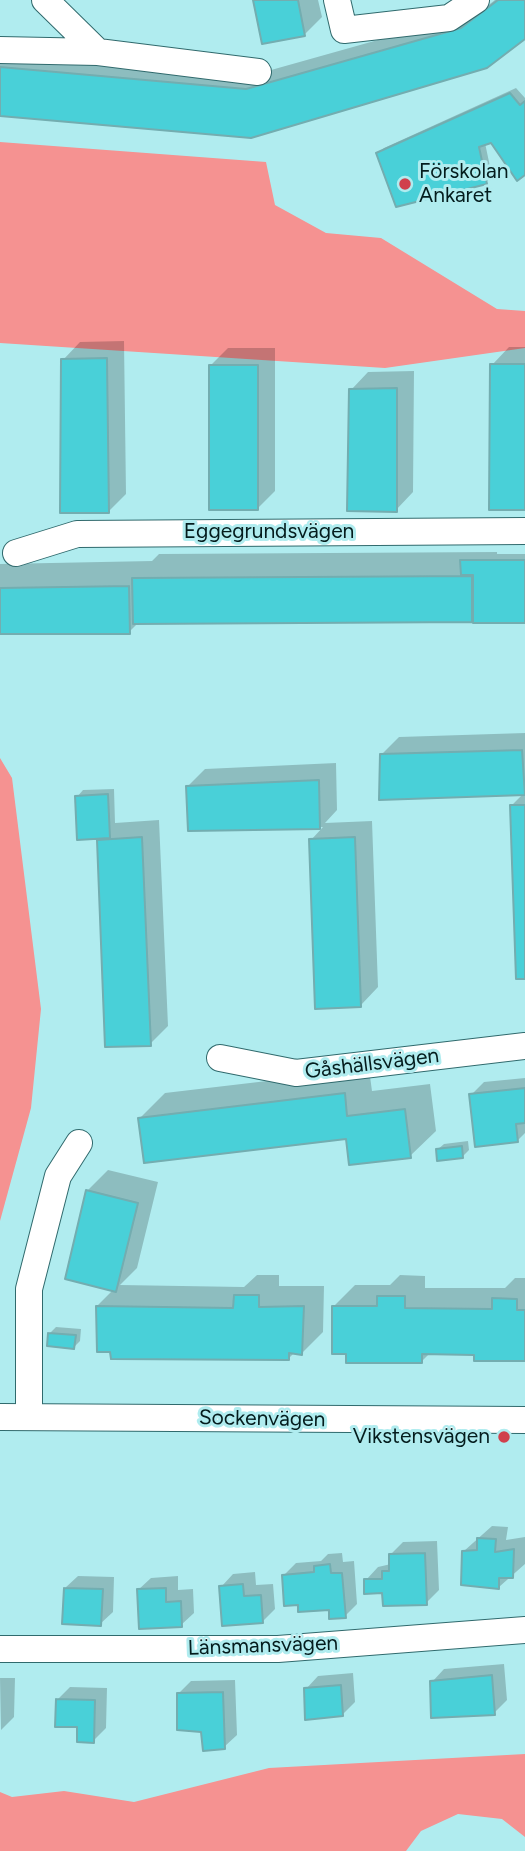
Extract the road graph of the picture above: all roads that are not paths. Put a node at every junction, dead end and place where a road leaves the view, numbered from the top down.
1 (45, 0) edge
2 (337, 0) edge
3 (477, 0) edge
4 (0, 50) edge
5 (98, 52) junction
6 (258, 72) dead end
7 (525, 531) edge
8 (16, 553) dead end
9 (525, 1046) edge
10 (220, 1058) dead end
11 (79, 1143) dead end
12 (29, 1416) junction
13 (0, 1417) edge
14 (525, 1420) edge
15 (525, 1630) edge
16 (0, 1649) edge

1 - 5 street
2 - 3 street
4 - 5 street
5 - 6 street
7 - 8 street, Eggegrundsvägen
9 - 10 street, Gåshällsvägen
11 - 12 street
12 - 13 street, Sockenvägen
12 - 14 street, Sockenvägen
15 - 16 street, Länsmansvägen

